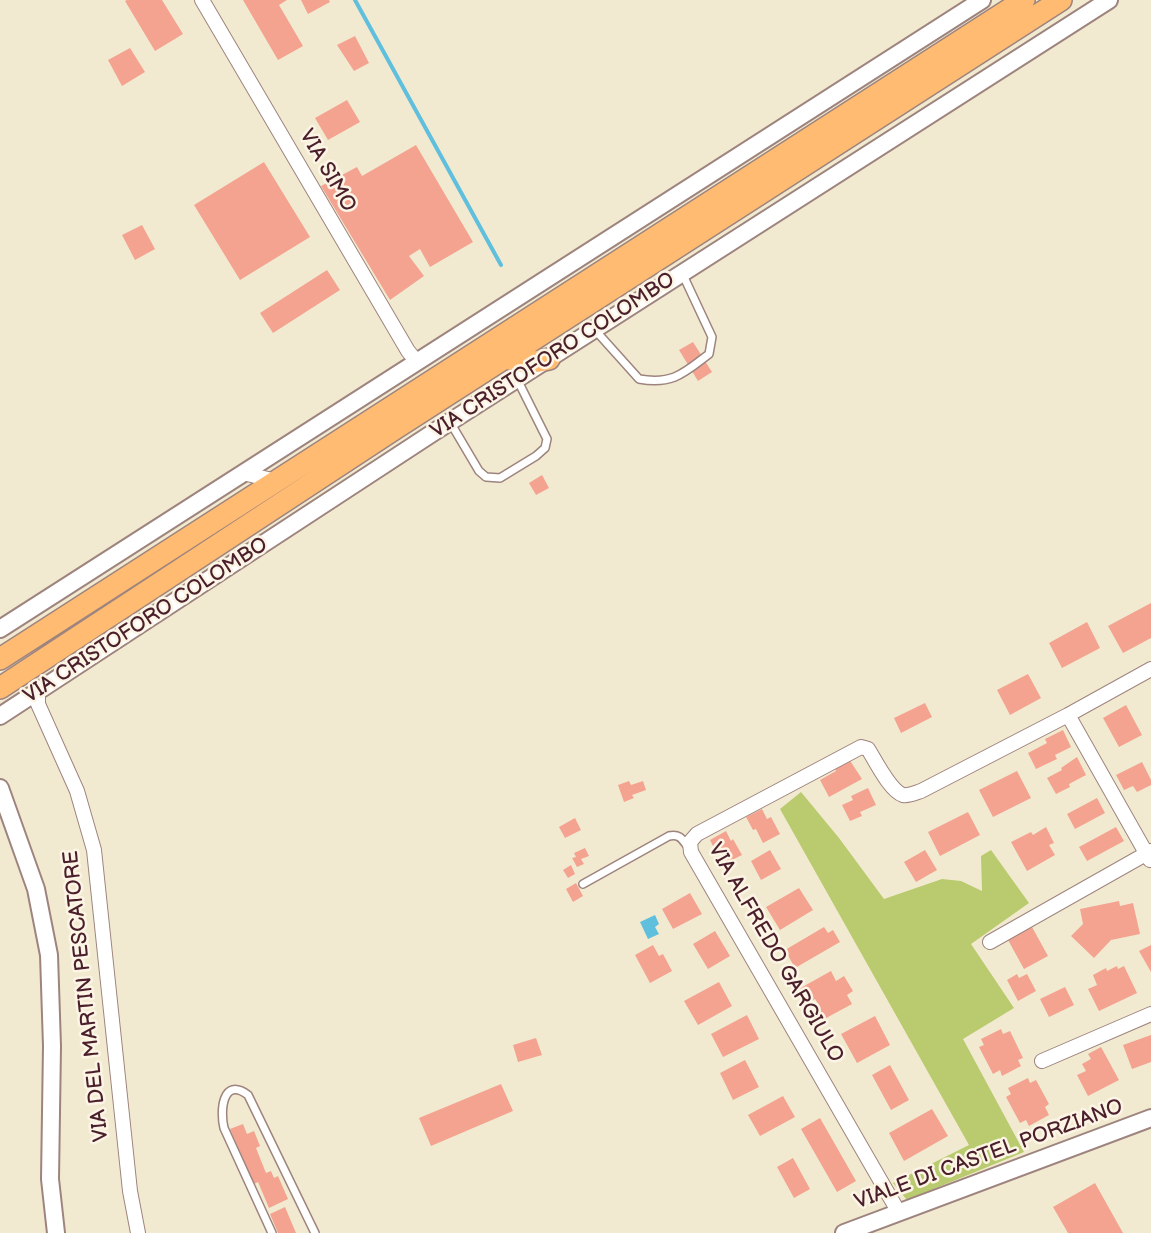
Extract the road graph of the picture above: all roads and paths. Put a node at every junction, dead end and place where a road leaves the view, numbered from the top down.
1 (202, 0) edge
2 (982, 0) edge
3 (1024, 0) edge
4 (1061, 0) edge
5 (1109, 0) edge
6 (682, 273) junction
7 (595, 330) junction
8 (505, 358) junction
9 (549, 359) junction
10 (417, 362) junction
11 (518, 379) junction
12 (450, 422) junction
13 (243, 474) junction
14 (276, 481) junction
15 (0, 629) edge
16 (0, 659) edge
17 (1151, 669) edge
18 (0, 688) edge
19 (38, 691) junction
20 (1068, 715) junction
21 (0, 716) edge
22 (0, 788) edge
23 (691, 852) junction
24 (1150, 856) edge
25 (583, 884) dead end
26 (990, 942) dead end
27 (1151, 1014) edge
28 (1042, 1061) dead end
29 (1151, 1118) edge
30 (898, 1211) junction
31 (56, 1233) edge
32 (138, 1233) edge
33 (272, 1233) edge
34 (315, 1233) edge
35 (844, 1233) edge

1 - 10 street, VIA SIMO
2 - 10 street
3 - 14 main road
4 - 8 main road, VIA CRISTOFORO COLOMBO
5 - 6 street, VIA CRISTOFORO COLOMBO
6 - 7 street, VIA CRISTOFORO COLOMBO
6 - 7 lane
7 - 9 street, VIA CRISTOFORO COLOMBO
8 - 9 main road
8 - 18 main road, VIA CRISTOFORO COLOMBO
9 - 11 street, VIA CRISTOFORO COLOMBO
10 - 13 street
11 - 12 street, VIA CRISTOFORO COLOMBO
11 - 12 lane
12 - 19 street, VIA CRISTOFORO COLOMBO
13 - 14 street
13 - 15 street
14 - 16 main road
17 - 20 street, VIA ALFREDO GARGIULO
19 - 21 street, VIA CRISTOFORO COLOMBO
19 - 32 street, VIA DEL MARTIN PESCATORE
20 - 23 street, VIA ALFREDO GARGIULO
20 - 24 street
22 - 31 street
23 - 25 lane
23 - 30 street, VIA ALFREDO GARGIULO
24 - 26 street
27 - 28 street
29 - 30 street, VIALE DI CASTEL PORZIANO
30 - 35 street, VIALE DI CASTEL PORZIANO
33 - 34 lane

